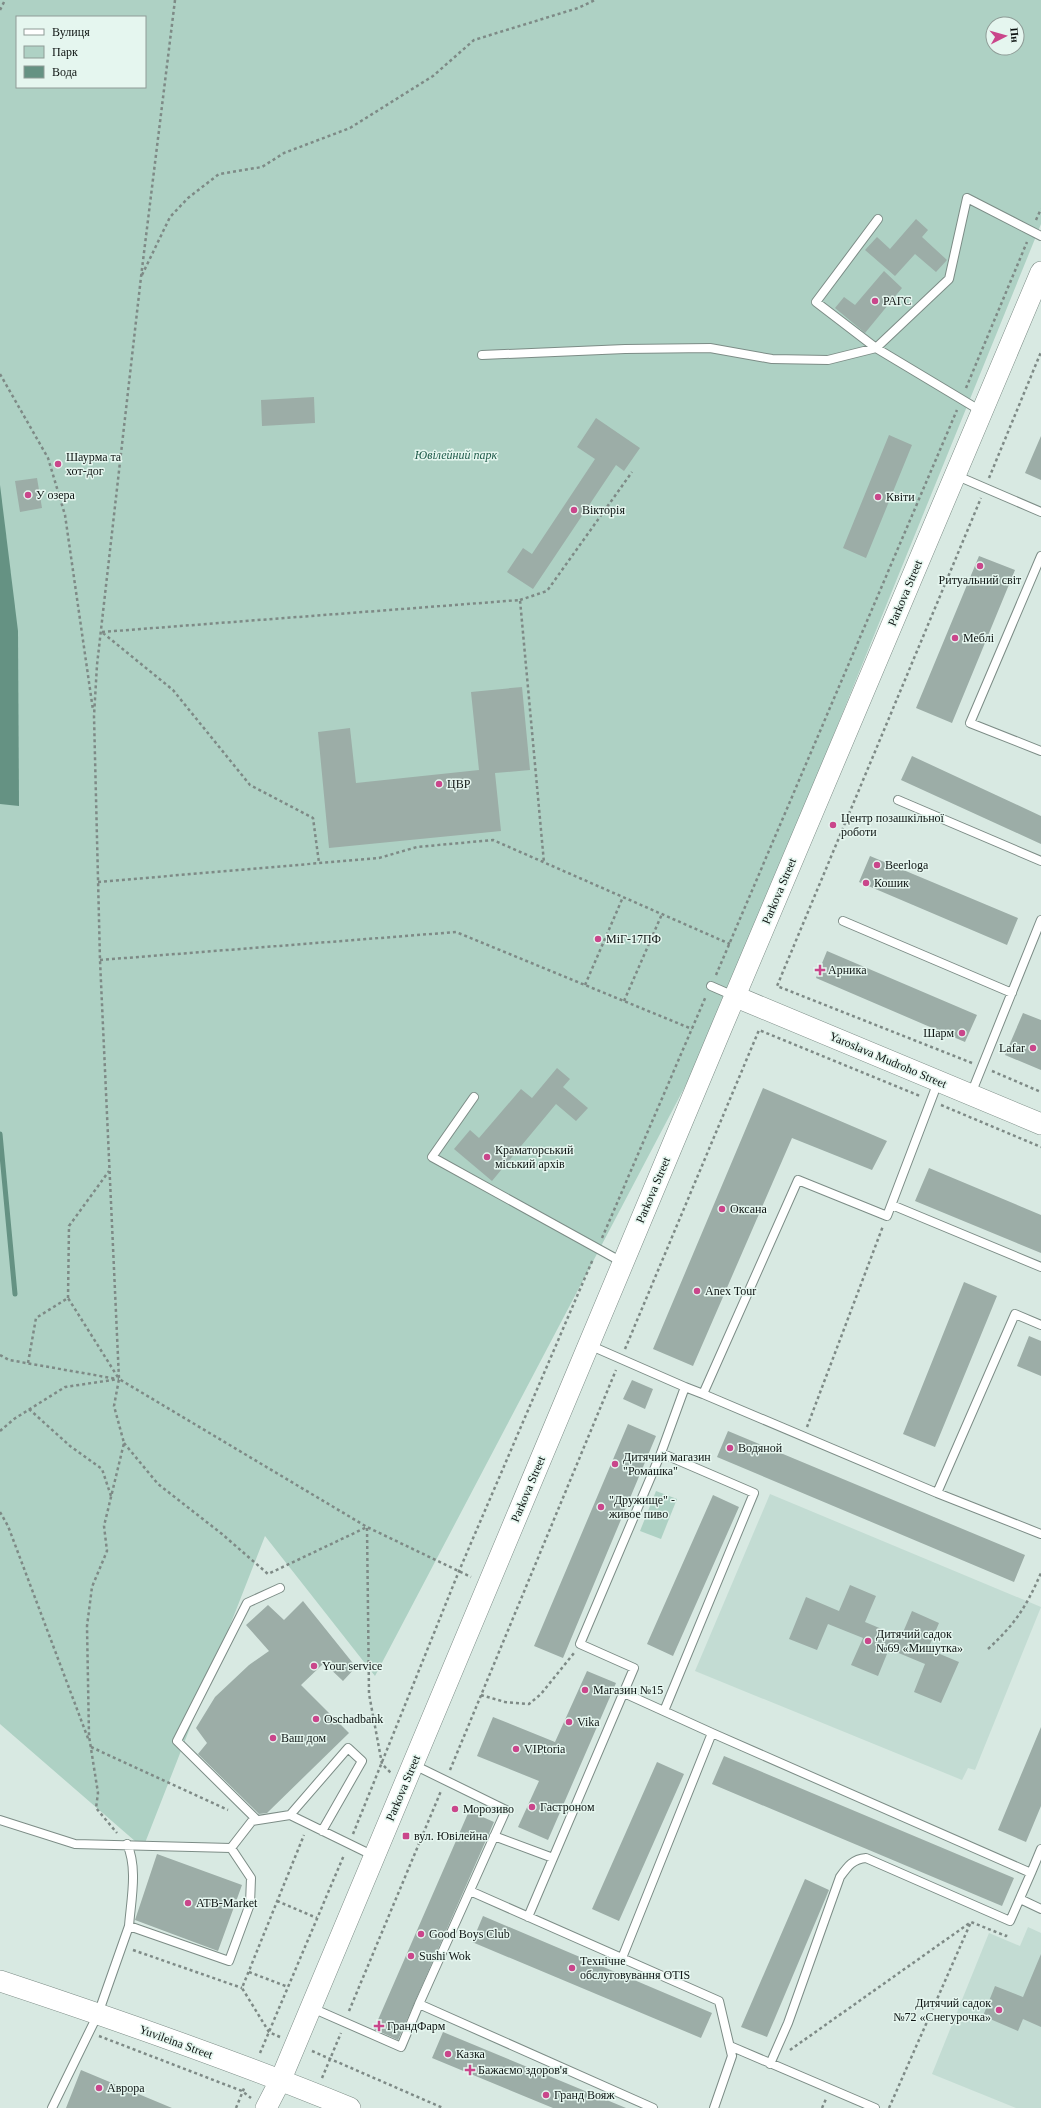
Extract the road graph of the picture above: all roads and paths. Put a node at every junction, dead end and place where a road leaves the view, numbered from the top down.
1 (5, 0) edge
2 (175, 0) edge
3 (595, 0) edge
4 (0, 10) edge
5 (1041, 209) edge
6 (878, 219) dead end
7 (1032, 231) junction
8 (1041, 236) edge
9 (1041, 272) edge
10 (141, 277) junction
11 (876, 348) junction
12 (1041, 352) edge
13 (482, 355) dead end
14 (0, 374) edge
15 (962, 400) junction
16 (982, 412) junction
17 (632, 472) dead end
18 (955, 475) junction
19 (984, 488) junction
20 (1041, 512) edge
21 (1041, 556) edge
22 (520, 600) junction
23 (102, 632) junction
24 (94, 716) junction
25 (1041, 751) edge
26 (898, 800) dead end
27 (1041, 860) edge
28 (319, 863) junction
29 (544, 863) junction
30 (98, 882) junction
31 (623, 897) junction
32 (662, 914) junction
33 (1041, 920) edge
34 (843, 921) dead end
35 (100, 960) junction
36 (585, 985) junction
37 (711, 986) dead end
38 (1012, 992) junction
39 (734, 996) junction
40 (624, 1001) junction
41 (983, 1067) junction
42 (938, 1081) junction
43 (1041, 1092) edge
44 (971, 1095) junction
45 (474, 1097) dead end
46 (931, 1101) junction
47 (1041, 1124) edge
48 (1041, 1147) edge
49 (110, 1171) junction
50 (892, 1205) junction
51 (887, 1216) junction
52 (598, 1248) junction
53 (623, 1262) junction
54 (1041, 1266) edge
55 (68, 1298) junction
56 (1041, 1325) edge
57 (588, 1345) junction
58 (0, 1355) edge
59 (621, 1359) junction
60 (28, 1363) junction
61 (119, 1379) junction
62 (685, 1387) junction
63 (703, 1394) junction
64 (29, 1409) junction
65 (0, 1431) edge
66 (803, 1437) junction
67 (124, 1443) junction
68 (661, 1452) junction
69 (937, 1493) junction
70 (111, 1498) junction
71 (0, 1512) edge
72 (367, 1527) junction
73 (1041, 1534) edge
74 (459, 1571) junction
75 (1041, 1573) edge
76 (488, 1585) junction
77 (280, 1588) dead end
78 (580, 1644) junction
79 (988, 1648) dead end
80 (624, 1693) junction
81 (481, 1695) junction
82 (664, 1711) junction
83 (712, 1733) junction
84 (91, 1748) junction
85 (382, 1764) junction
86 (413, 1765) junction
87 (445, 1781) junction
88 (404, 1786) junction
89 (290, 1815) junction
90 (0, 1820) edge
91 (255, 1821) junction
92 (308, 1824) junction
93 (322, 1831) junction
94 (494, 1836) junction
95 (127, 1844) junction
96 (349, 1844) junction
97 (231, 1848) junction
98 (1041, 1849) edge
99 (374, 1856) junction
100 (553, 1858) junction
101 (1031, 1872) junction
102 (470, 1891) junction
103 (1020, 1899) junction
104 (277, 1901) junction
105 (1041, 1909) edge
106 (528, 1917) junction
107 (317, 1918) junction
108 (1010, 1921) junction
109 (971, 1922) junction
110 (129, 1926) junction
111 (122, 1946) junction
112 (622, 1958) junction
113 (249, 1972) junction
114 (0, 1981) edge
115 (288, 1987) junction
116 (242, 1988) junction
117 (419, 2004) junction
118 (311, 2008) junction
119 (345, 2022) junction
120 (93, 2023) junction
121 (269, 2032) junction
122 (730, 2046) junction
123 (330, 2058) junction
124 (770, 2064) junction
125 (253, 2070) junction
126 (281, 2079) junction
127 (242, 2091) junction
128 (315, 2094) junction
129 (259, 2104) edge
130 (52, 2108) edge
131 (236, 2108) edge
132 (350, 2108) edge
133 (443, 2108) edge
134 (653, 2108) edge
135 (714, 2108) edge
136 (875, 2108) edge
137 (889, 2108) edge

1 - 4 path
2 - 10 path
3 - 10 path
5 - 7 path
6 - 11 lane
7 - 8 lane
7 - 11 lane
7 - 15 path
9 - 16 street, Parkova Street
10 - 23 path
11 - 13 lane
11 - 15 lane
12 - 19 path
14 - 24 path
15 - 16 lane
15 - 32 path
16 - 18 street, Parkova Street
17 - 22 path
18 - 19 lane
18 - 39 street, Parkova Street
19 - 20 lane
19 - 41 path
21 - 25 lane
22 - 23 path
22 - 29 path
23 - 24 path
23 - 28 path
24 - 30 path
26 - 27 lane
28 - 29 path
28 - 30 path
29 - 31 path
30 - 35 path
31 - 32 path
31 - 36 path
32 - 40 path
33 - 38 lane
34 - 38 lane
35 - 36 path
35 - 49 path
36 - 40 path
37 - 39 lane
38 - 41 lane
39 - 42 street, Yaroslava Mudroho Street
39 - 53 street, Parkova Street
40 - 52 path
41 - 43 path
41 - 44 lane
42 - 44 street, Yaroslava Mudroho Street
42 - 46 lane
44 - 47 street, Yaroslava Mudroho Street
45 - 52 lane
46 - 48 path
46 - 50 lane
46 - 59 path
49 - 55 path
49 - 61 path
50 - 51 lane
50 - 54 lane
51 - 63 lane
51 - 66 path
52 - 53 lane
52 - 74 path
53 - 57 street, Parkova Street
55 - 60 path
55 - 61 path
56 - 69 lane
57 - 59 lane
57 - 76 street, Parkova Street
58 - 60 path
59 - 62 lane
59 - 81 path
60 - 61 path
61 - 64 path
61 - 67 path
61 - 72 path
62 - 63 lane
62 - 68 lane
63 - 66 lane
64 - 65 path
64 - 70 path
66 - 69 lane
67 - 70 path
67 - 72 path
68 - 78 lane
68 - 82 lane
69 - 73 lane
70 - 84 path
71 - 84 path
72 - 74 path
72 - 85 path
74 - 76 path
74 - 85 path
75 - 79 path
76 - 86 street, Parkova Street
77 - 91 lane
78 - 80 lane
78 - 81 path
80 - 82 lane
80 - 100 lane
81 - 87 path
82 - 83 lane
83 - 101 lane
83 - 112 lane
84 - 91 path
84 - 95 path
85 - 88 path
85 - 96 path
86 - 87 lane
86 - 88 street, Parkova Street
87 - 94 lane
87 - 119 path
88 - 99 street, Parkova Street
89 - 91 lane
89 - 92 lane
89 - 93 lane
90 - 95 lane
91 - 97 lane
92 - 93 lane
92 - 104 path
93 - 96 lane
94 - 100 lane
94 - 102 lane
95 - 97 lane
95 - 110 lane
96 - 99 lane
96 - 107 path
97 - 110 lane
98 - 101 lane
99 - 118 street, Parkova Street
100 - 106 lane
101 - 103 lane
102 - 106 lane
102 - 117 lane
103 - 105 lane
103 - 108 lane
104 - 107 path
104 - 113 path
106 - 112 lane
107 - 115 path
108 - 109 path
108 - 124 lane
109 - 124 path
109 - 137 path
110 - 111 lane
111 - 116 path
111 - 120 lane
112 - 122 lane
113 - 115 path
113 - 116 path
114 - 120 street, Yuvileina Street
115 - 121 path
116 - 121 path
117 - 119 lane
117 - 134 lane
118 - 119 lane
118 - 126 street, Parkova Street
119 - 123 path
120 - 125 street, Yuvileina Street
120 - 127 path
120 - 130 lane
121 - 125 path
122 - 124 lane
122 - 135 lane
123 - 128 path
123 - 133 path
124 - 136 lane
125 - 126 street, Yuvileina Street
125 - 127 path
126 - 128 street, Yuvileina Street
126 - 129 street, Parkova Street
127 - 129 path
127 - 131 path
128 - 132 street, Yuvileina Street

